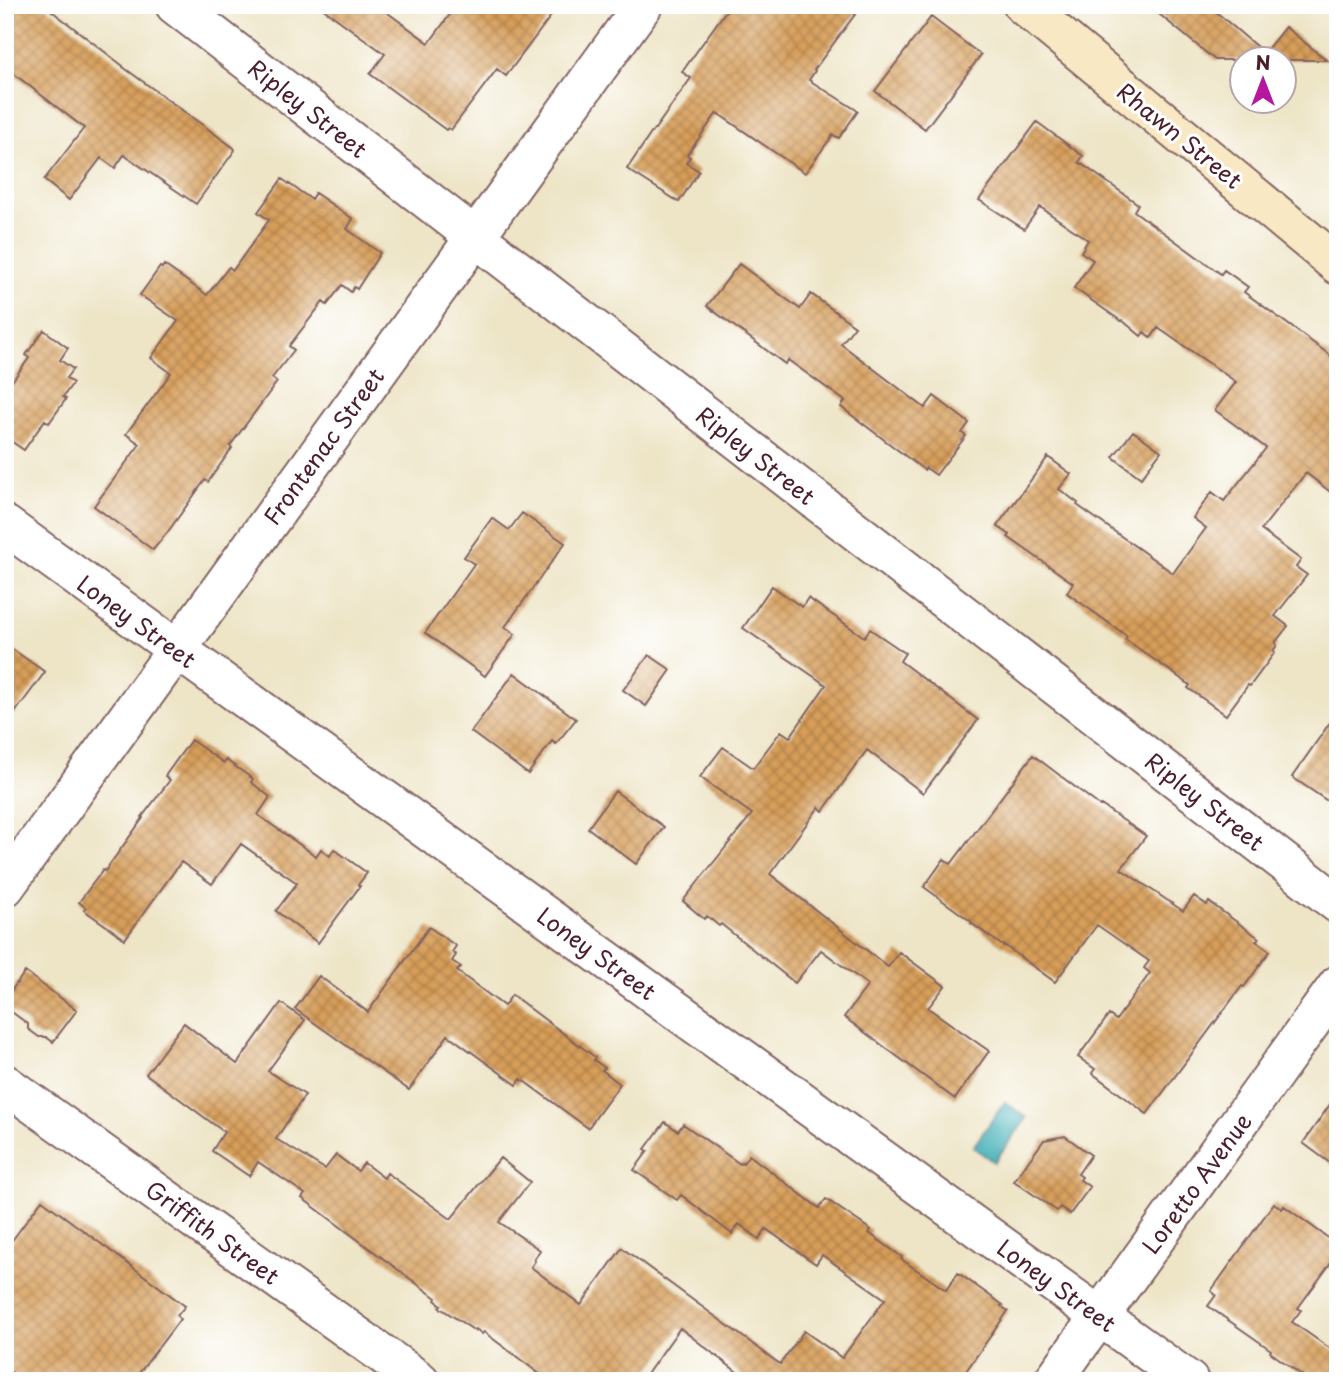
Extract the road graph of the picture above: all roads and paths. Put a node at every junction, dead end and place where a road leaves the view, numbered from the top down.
1 (175, 5) edge
2 (643, 5) edge
3 (1023, 5) edge
4 (474, 237) junction
5 (1338, 265) edge
6 (5, 525) edge
7 (176, 649) junction
8 (5, 887) edge
9 (1338, 904) edge
10 (1338, 985) edge
11 (5, 1084) edge
12 (1100, 1316) junction
13 (421, 1381) edge
14 (1053, 1381) edge
15 (1188, 1381) edge

1 - 4 street, Ripley Street
2 - 4 street, Frontenac Street
3 - 5 main road, Rhawn Street
4 - 7 street, Frontenac Street
4 - 9 street, Ripley Street
6 - 7 street, Loney Street
7 - 8 street, Frontenac Street
7 - 12 street, Loney Street
10 - 12 street, Loretto Avenue
11 - 13 street, Griffith Street
12 - 14 street, Loretto Avenue
12 - 15 street, Loney Street

